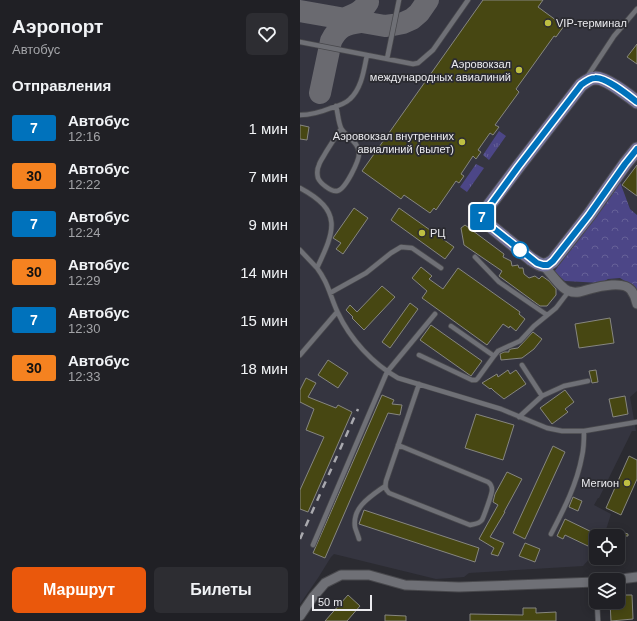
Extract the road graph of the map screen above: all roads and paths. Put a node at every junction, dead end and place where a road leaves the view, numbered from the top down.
1 (399, 0) edge
2 (468, 0) edge
3 (637, 9) edge
4 (631, 16) junction
5 (637, 20) edge
6 (300, 42) edge
7 (367, 55) junction
8 (387, 58) junction
9 (581, 85) junction
10 (637, 102) edge
11 (336, 106) junction
12 (300, 115) edge
13 (341, 129) junction
14 (637, 150) edge
15 (300, 188) edge
16 (300, 250) edge
17 (475, 257) dead end
18 (543, 265) junction
19 (317, 268) junction
20 (441, 268) dead end
21 (569, 291) junction
22 (330, 293) junction
23 (637, 304) edge
24 (337, 312) junction
25 (435, 314) dead end
26 (547, 315) junction
27 (451, 326) dead end
28 (300, 355) edge
29 (419, 355) dead end
30 (494, 356) junction
31 (522, 365) dead end
32 (388, 372) junction
33 (588, 381) dead end
34 (419, 384) junction
35 (542, 396) junction
36 (519, 416) junction
37 (637, 422) edge
38 (584, 431) junction
39 (398, 445) junction
40 (385, 486) junction
41 (551, 534) dead end
42 (359, 539) dead end
43 (313, 544) dead end
44 (637, 577) edge
45 (625, 578) edge
46 (589, 582) edge
47 (597, 609) edge
48 (300, 616) edge
49 (598, 621) edge

1 - 8 lane
2 - 8 lane
3 - 4 lane
4 - 5 lane
4 - 9 lane
6 - 7 lane
7 - 8 lane
7 - 11 lane
9 - 10 main road
9 - 18 main road
11 - 12 lane
11 - 13 lane
13 - 13 lane
14 - 18 main road
15 - 19 lane
16 - 19 lane
17 - 26 lane
18 - 21 street
19 - 22 lane
20 - 22 lane
21 - 23 street
21 - 26 lane
22 - 24 lane
24 - 28 lane
24 - 32 lane
25 - 32 lane
26 - 30 lane
27 - 30 lane
29 - 30 lane
31 - 35 lane
32 - 34 lane
32 - 43 lane
33 - 35 lane
34 - 36 lane
34 - 39 lane
35 - 36 lane
36 - 38 lane
37 - 38 lane
38 - 41 lane
39 - 40 lane
39 - 40 lane
40 - 42 lane
44 - 45 street
46 - 48 street
47 - 49 lane

